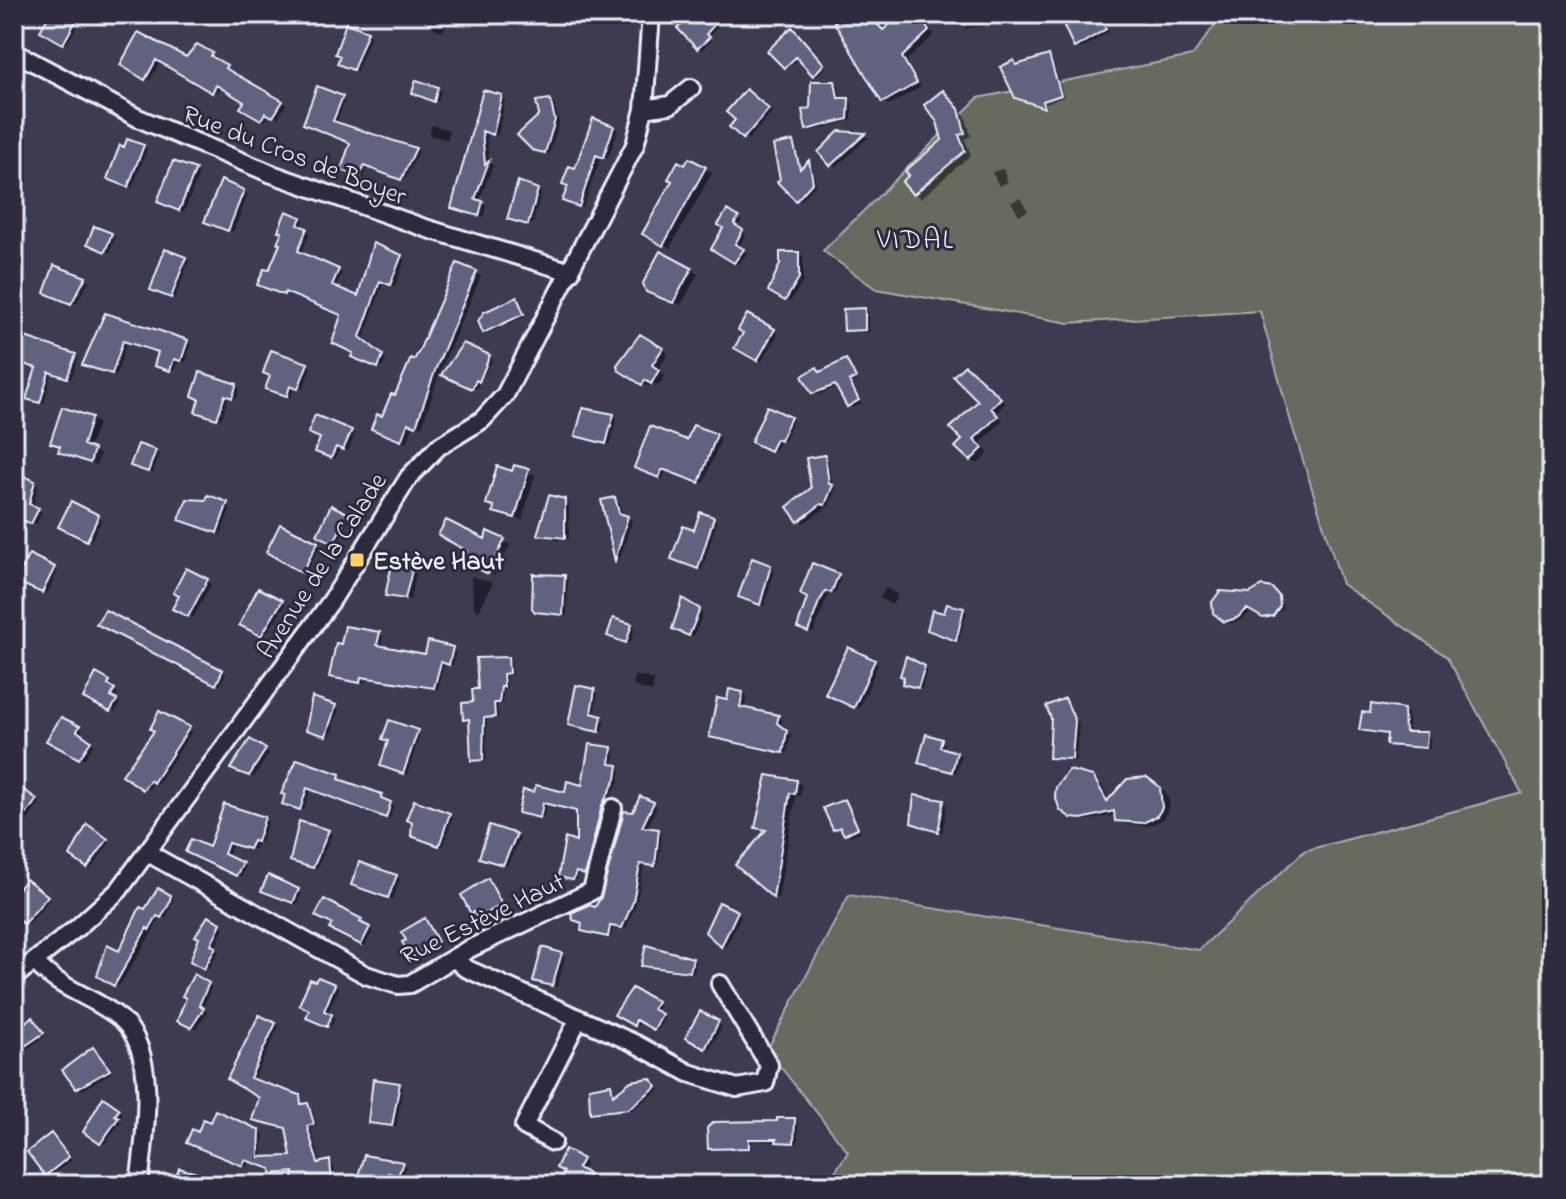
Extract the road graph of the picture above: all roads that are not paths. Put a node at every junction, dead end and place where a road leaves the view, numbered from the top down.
1 (651, 14) edge
2 (14, 52) edge
3 (691, 88) dead end
4 (644, 109) junction
5 (571, 272) junction
6 (613, 808) dead end
7 (148, 853) junction
8 (454, 958) junction
9 (35, 962) junction
10 (14, 977) edge
11 (720, 984) dead end
12 (578, 1020) junction
13 (553, 1142) dead end
14 (139, 1185) edge

1 - 4 street, Avenue de la Calade
2 - 5 street, Rue du Cros de Boyer
3 - 4 street
4 - 5 street, Avenue de la Calade
5 - 7 street, Avenue de la Calade
6 - 8 street, Rue Estève Haut
7 - 8 street, Rue Estève Haut
7 - 9 street, Avenue de la Calade
8 - 12 street
9 - 10 street, Avenue de la Calade
9 - 14 street
11 - 12 street
12 - 13 street

